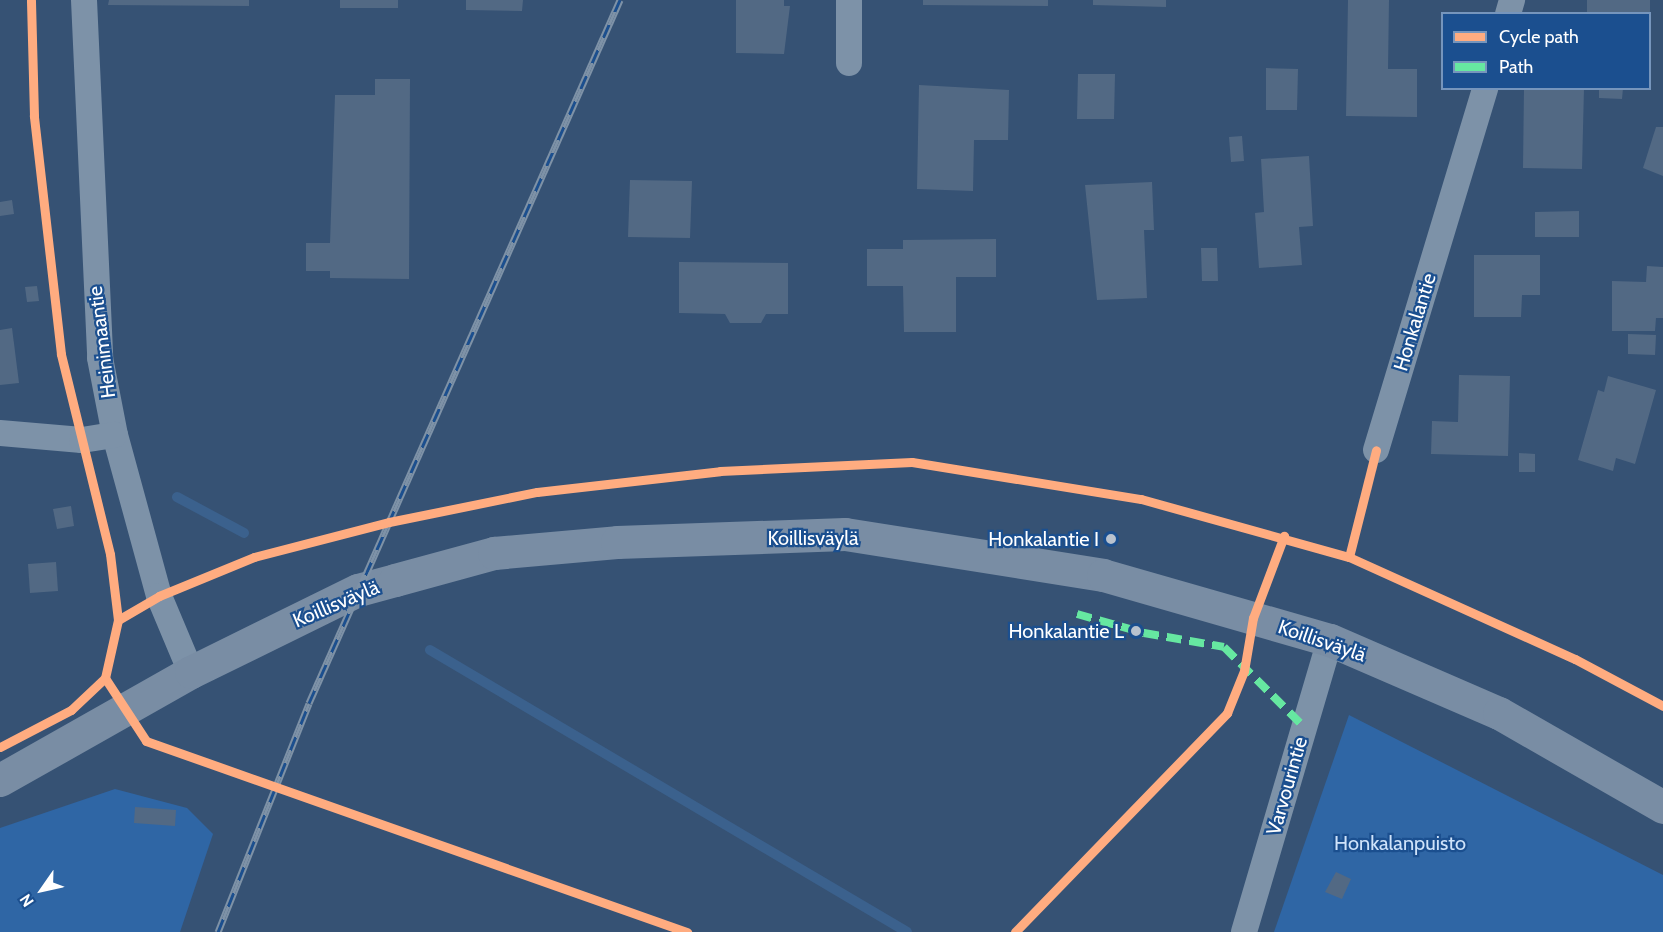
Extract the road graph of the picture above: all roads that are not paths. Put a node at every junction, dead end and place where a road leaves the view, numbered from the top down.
1 (84, 0) edge
2 (849, 0) edge
3 (849, 63) dead end
4 (1484, 90) edge
5 (0, 433) edge
6 (115, 435) junction
7 (1376, 450) dead end
8 (1330, 640) junction
9 (191, 672) junction
10 (0, 780) edge
11 (1663, 807) edge
12 (1244, 932) edge

1 - 6 street, Heinimaantie
2 - 3 street
4 - 7 street, Honkalantie
5 - 6 street
6 - 9 street, Heinimaantie
8 - 9 main road, Koillisväylä
8 - 11 main road, Koillisväylä
8 - 12 street, Varvourintie
9 - 10 main road, Koillisväylä

